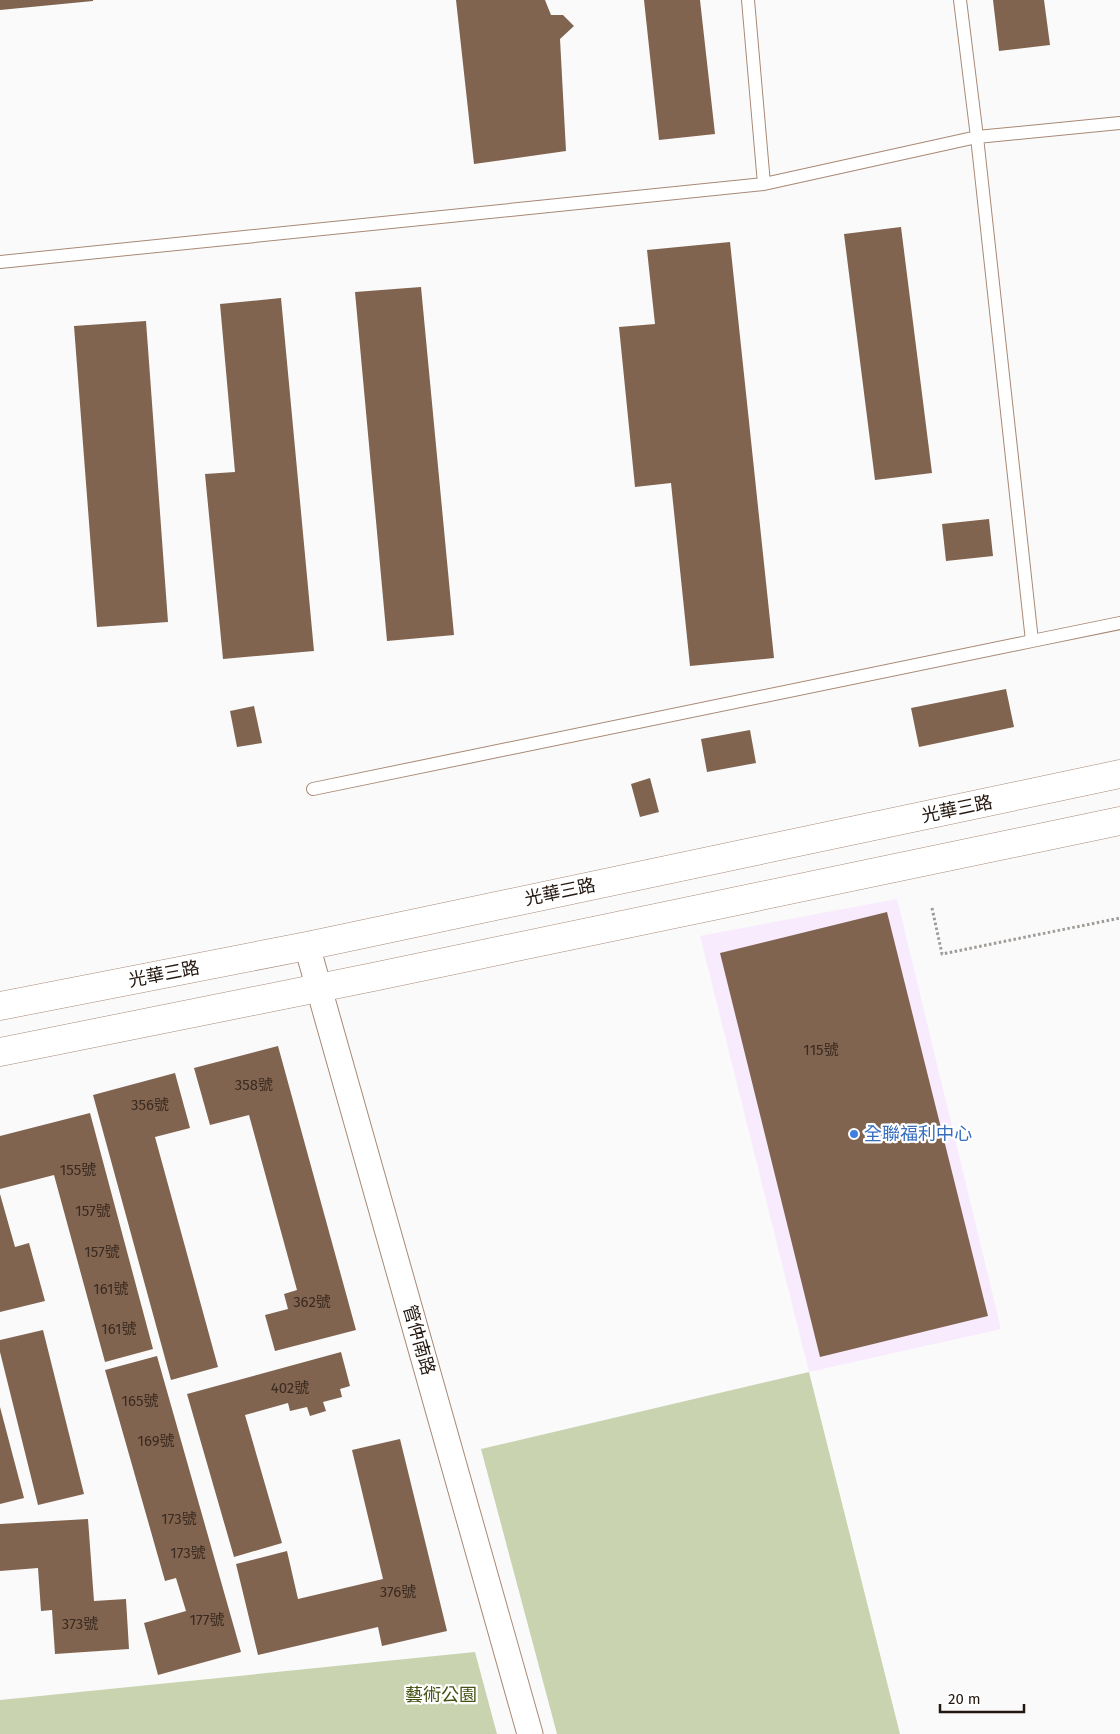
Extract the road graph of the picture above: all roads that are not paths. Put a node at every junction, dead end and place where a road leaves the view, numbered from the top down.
1 (748, 0) edge
2 (960, 0) edge
3 (1120, 123) edge
4 (977, 137) junction
5 (764, 184) junction
6 (0, 262) edge
7 (1120, 623) edge
8 (1032, 641) junction
9 (1120, 774) edge
10 (313, 789) dead end
11 (1120, 821) edge
12 (307, 946) junction
13 (319, 988) junction
14 (0, 1006) edge
15 (0, 1052) edge
16 (530, 1734) edge

1 - 5 lane
2 - 4 lane
3 - 4 lane
4 - 5 lane
4 - 8 lane
5 - 6 lane
7 - 8 lane
8 - 10 lane
9 - 12 street, 光華三路
11 - 13 street
12 - 13 street, 管仲南路
12 - 14 street, 光華三路
13 - 15 street
13 - 16 street, 管仲南路

